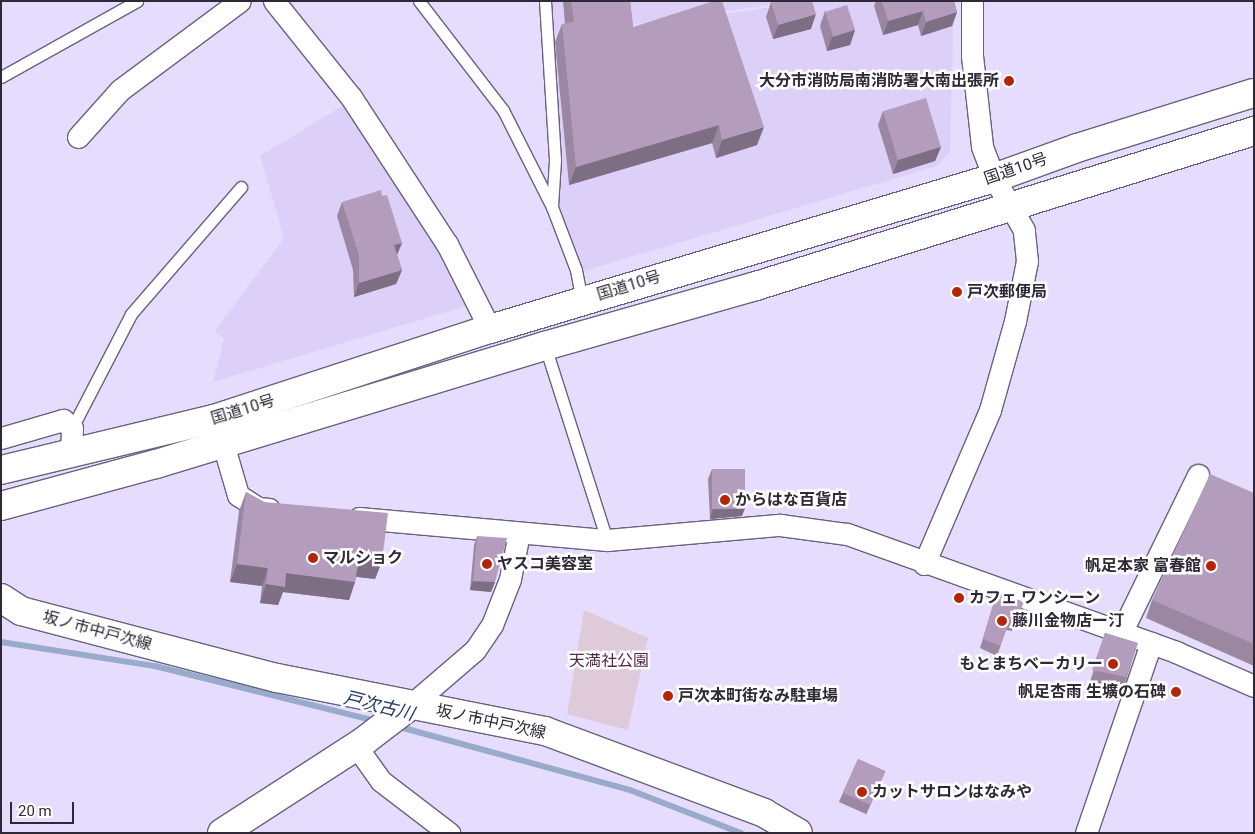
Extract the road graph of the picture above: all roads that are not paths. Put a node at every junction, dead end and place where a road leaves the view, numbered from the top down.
1 (137, 1) edge
2 (240, 1) edge
3 (274, 1) edge
4 (419, 1) edge
5 (545, 1) edge
6 (972, 1) edge
7 (1, 77) edge
8 (1254, 93) edge
9 (1254, 131) edge
10 (78, 137) dead end
11 (994, 178) junction
12 (241, 187) dead end
13 (552, 207) junction
14 (1012, 208) junction
15 (582, 301) junction
16 (490, 329) junction
17 (545, 346) junction
18 (214, 419) junction
19 (6, 434) edge
20 (71, 440) junction
21 (224, 444) junction
22 (1, 470) edge
23 (1198, 475) dead end
24 (1, 506) edge
25 (287, 511) edge
26 (335, 515) edge
27 (519, 533) junction
28 (608, 540) junction
29 (924, 564) junction
30 (1, 598) edge
31 (1121, 633) junction
32 (1151, 643) junction
33 (1254, 686) edge
34 (404, 711) junction
35 (360, 744) junction
36 (222, 833) edge
37 (449, 833) edge
38 (798, 833) edge
39 (1086, 833) edge

1 - 7 lane
2 - 10 street
3 - 16 street
4 - 13 lane
5 - 13 lane
6 - 11 street
8 - 11 main road, 国道10号
9 - 14 main road, 国道10号
11 - 14 street
11 - 15 main road, 国道10号
12 - 20 lane
13 - 15 lane
14 - 17 main road, 国道10号
14 - 29 street
15 - 16 main road, 国道10号
16 - 18 main road, 国道10号
17 - 21 main road, 国道10号
17 - 28 lane
18 - 20 main road, 国道10号
18 - 21 street
19 - 20 street
20 - 22 main road, 国道10号
21 - 24 main road, 国道10号
21 - 25 street
23 - 31 street
26 - 27 street
27 - 28 street
27 - 34 street
28 - 29 street
29 - 31 street
30 - 34 main road, 坂ノ市中戸次線
31 - 32 street
32 - 33 street
32 - 39 street
34 - 35 main road
34 - 38 main road, 坂ノ市中戸次線
35 - 36 main road
35 - 37 street

